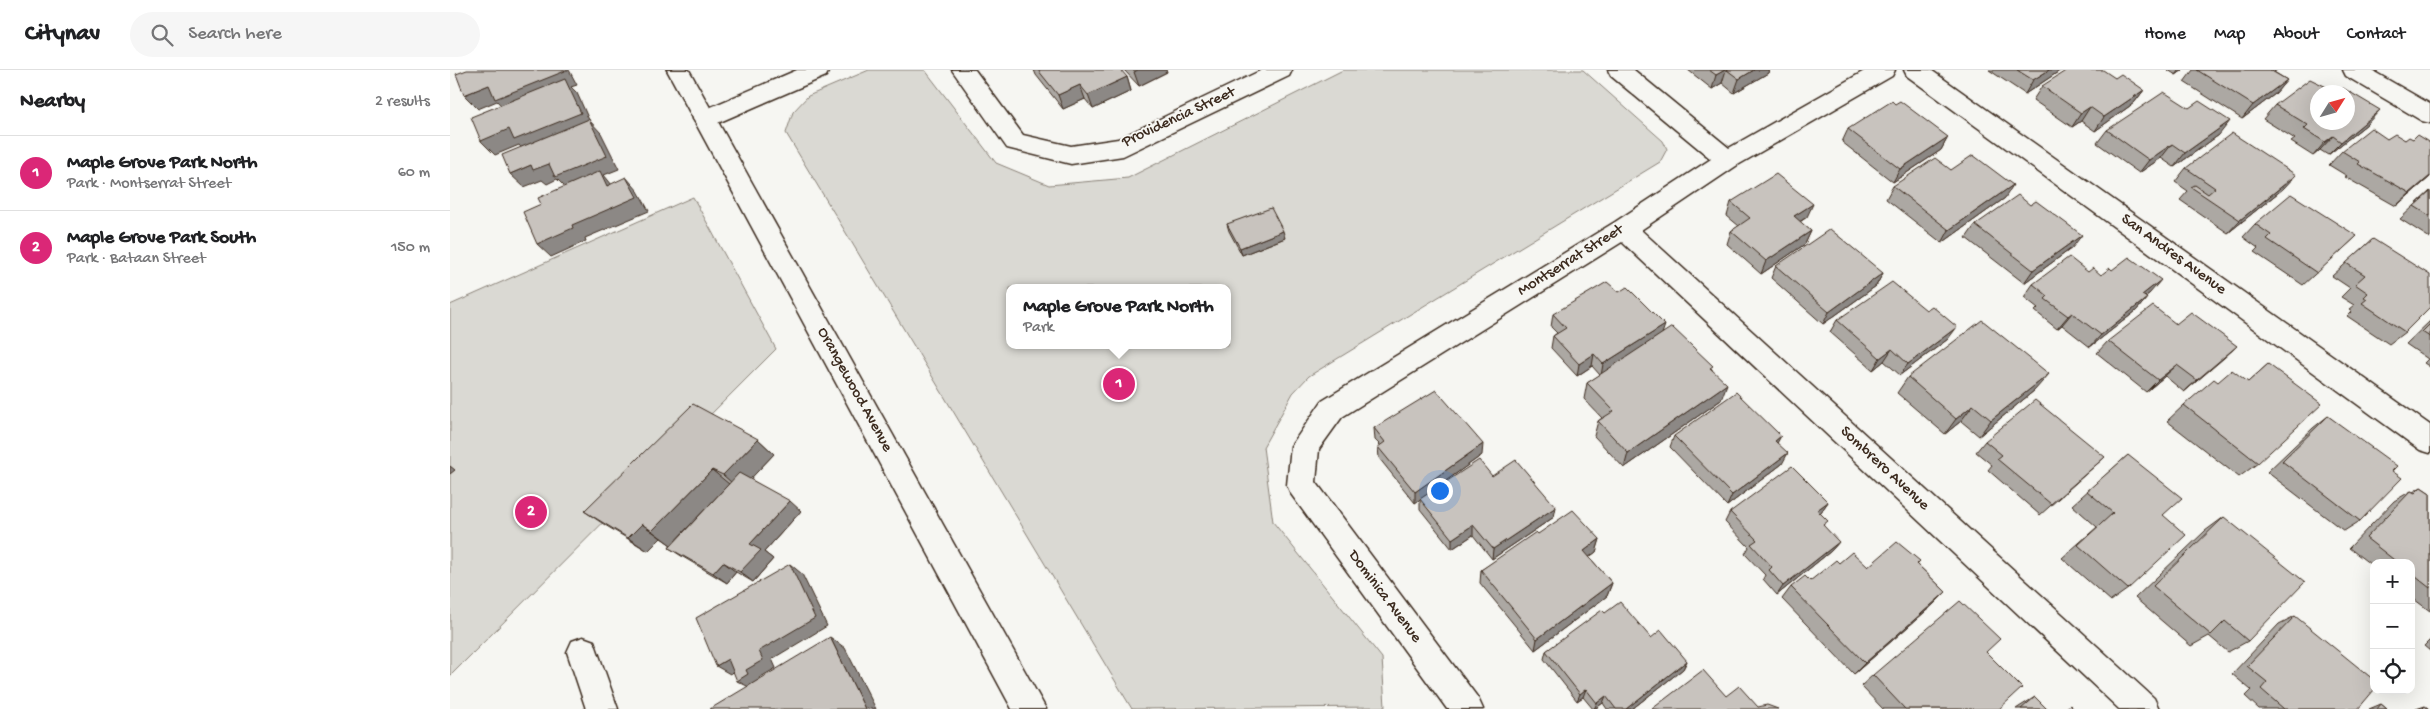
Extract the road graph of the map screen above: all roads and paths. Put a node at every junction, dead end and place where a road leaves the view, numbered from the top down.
1 (678, 70) edge
2 (818, 70) edge
3 (963, 70) edge
4 (1281, 70) edge
5 (1619, 70) edge
6 (1884, 70) edge
7 (1915, 70) edge
8 (2354, 70) edge
9 (2430, 115) edge
10 (705, 120) junction
11 (1728, 160) junction
12 (1624, 229) junction
13 (2430, 441) edge
14 (1301, 485) joint
15 (583, 652) dead end
16 (602, 709) edge
17 (1030, 709) edge
18 (1467, 709) edge
19 (2143, 709) edge

1 - 10 street, Orangewood Avenue
2 - 10 street
3 - 4 street, Providencia Street
5 - 11 street
6 - 11 street, Montserrat Street
7 - 13 street, San Andres Avenue
8 - 9 street
10 - 17 street, Orangewood Avenue
11 - 12 street, Montserrat Street
12 - 14 street, Montserrat Street
12 - 19 street, Sombrero Avenue
14 - 18 street, Dominica Avenue
15 - 16 street

